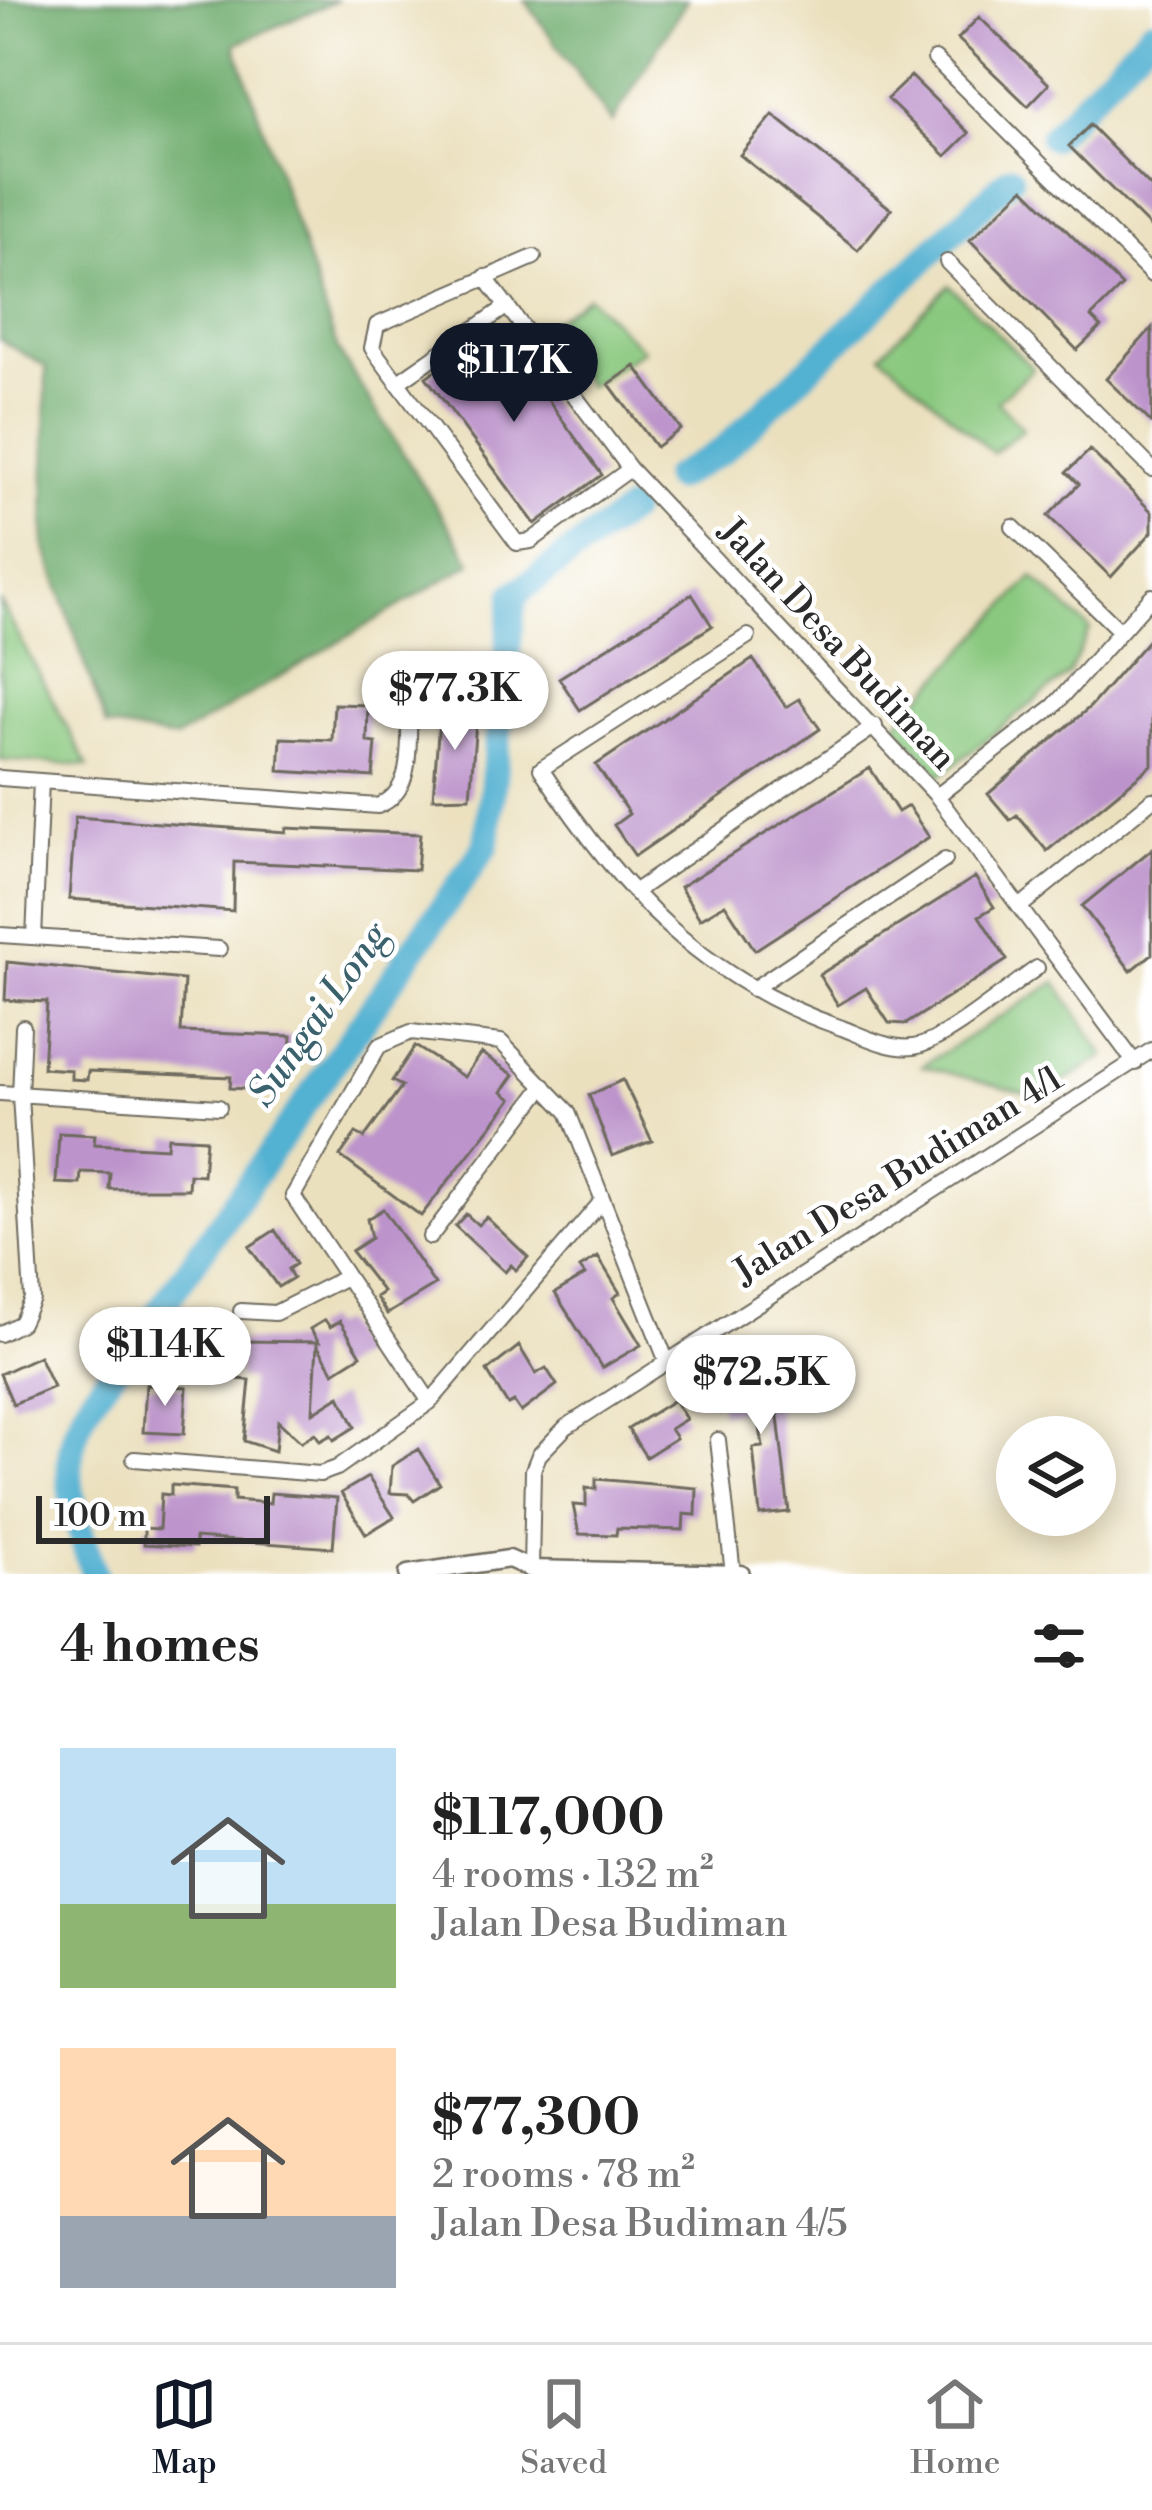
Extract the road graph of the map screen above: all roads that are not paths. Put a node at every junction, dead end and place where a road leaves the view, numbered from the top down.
1 (934, 59) dead end
2 (534, 257) dead end
3 (947, 262) dead end
4 (1152, 275) edge
5 (485, 277) junction
6 (506, 307) junction
7 (398, 383) junction
8 (630, 469) junction
9 (1152, 470) edge
10 (1013, 527) dead end
11 (1152, 596) edge
12 (1120, 631) junction
13 (748, 636) dead end
14 (410, 708) dead end
15 (875, 726) junction
16 (0, 778) edge
17 (40, 781) junction
18 (938, 796) junction
19 (1152, 800) edge
20 (945, 860) dead end
21 (634, 892) junction
22 (1022, 905) junction
23 (0, 935) edge
24 (34, 937) junction
25 (219, 949) dead end
26 (1037, 968) dead end
27 (753, 989) junction
28 (22, 1028) dead end
29 (1152, 1050) edge
30 (1135, 1063) junction
31 (544, 1086) junction
32 (0, 1094) edge
33 (20, 1095) junction
34 (219, 1107) dead end
35 (602, 1201) junction
36 (430, 1237) dead end
37 (828, 1241) dead end
38 (837, 1256) junction
39 (344, 1278) junction
40 (241, 1311) dead end
41 (0, 1334) edge
42 (667, 1362) junction
43 (430, 1402) junction
44 (718, 1440) dead end
45 (134, 1459) dead end
46 (526, 1571) edge
47 (408, 1574) edge
48 (737, 1574) edge

1 - 4 street
2 - 5 street
3 - 9 street
5 - 6 street, Jalan Desa Budiman
5 - 7 street
6 - 7 street
6 - 8 street, Jalan Desa Budiman
7 - 8 street
8 - 15 street, Jalan Desa Budiman
10 - 12 street
11 - 12 street
12 - 18 street
13 - 21 street
14 - 17 street
15 - 18 street, Jalan Desa Budiman
15 - 21 street
16 - 17 street
17 - 24 street
18 - 22 street, Jalan Desa Budiman
19 - 22 street
20 - 27 street
21 - 27 street
22 - 30 street, Jalan Desa Budiman
23 - 24 street
24 - 25 street
26 - 27 street
28 - 33 street
29 - 30 street, Jalan Desa Budiman 4/1
30 - 38 street, Jalan Desa Budiman 4/1
31 - 35 street
31 - 36 street
31 - 39 street
32 - 33 street
33 - 34 street
33 - 41 street
35 - 42 street
35 - 43 street
37 - 38 street
38 - 42 street, Jalan Desa Budiman 4/1
39 - 40 street
39 - 43 street
42 - 46 street, Jalan Desa Budiman 4/1
43 - 45 street
44 - 48 street
46 - 47 street
46 - 48 street

